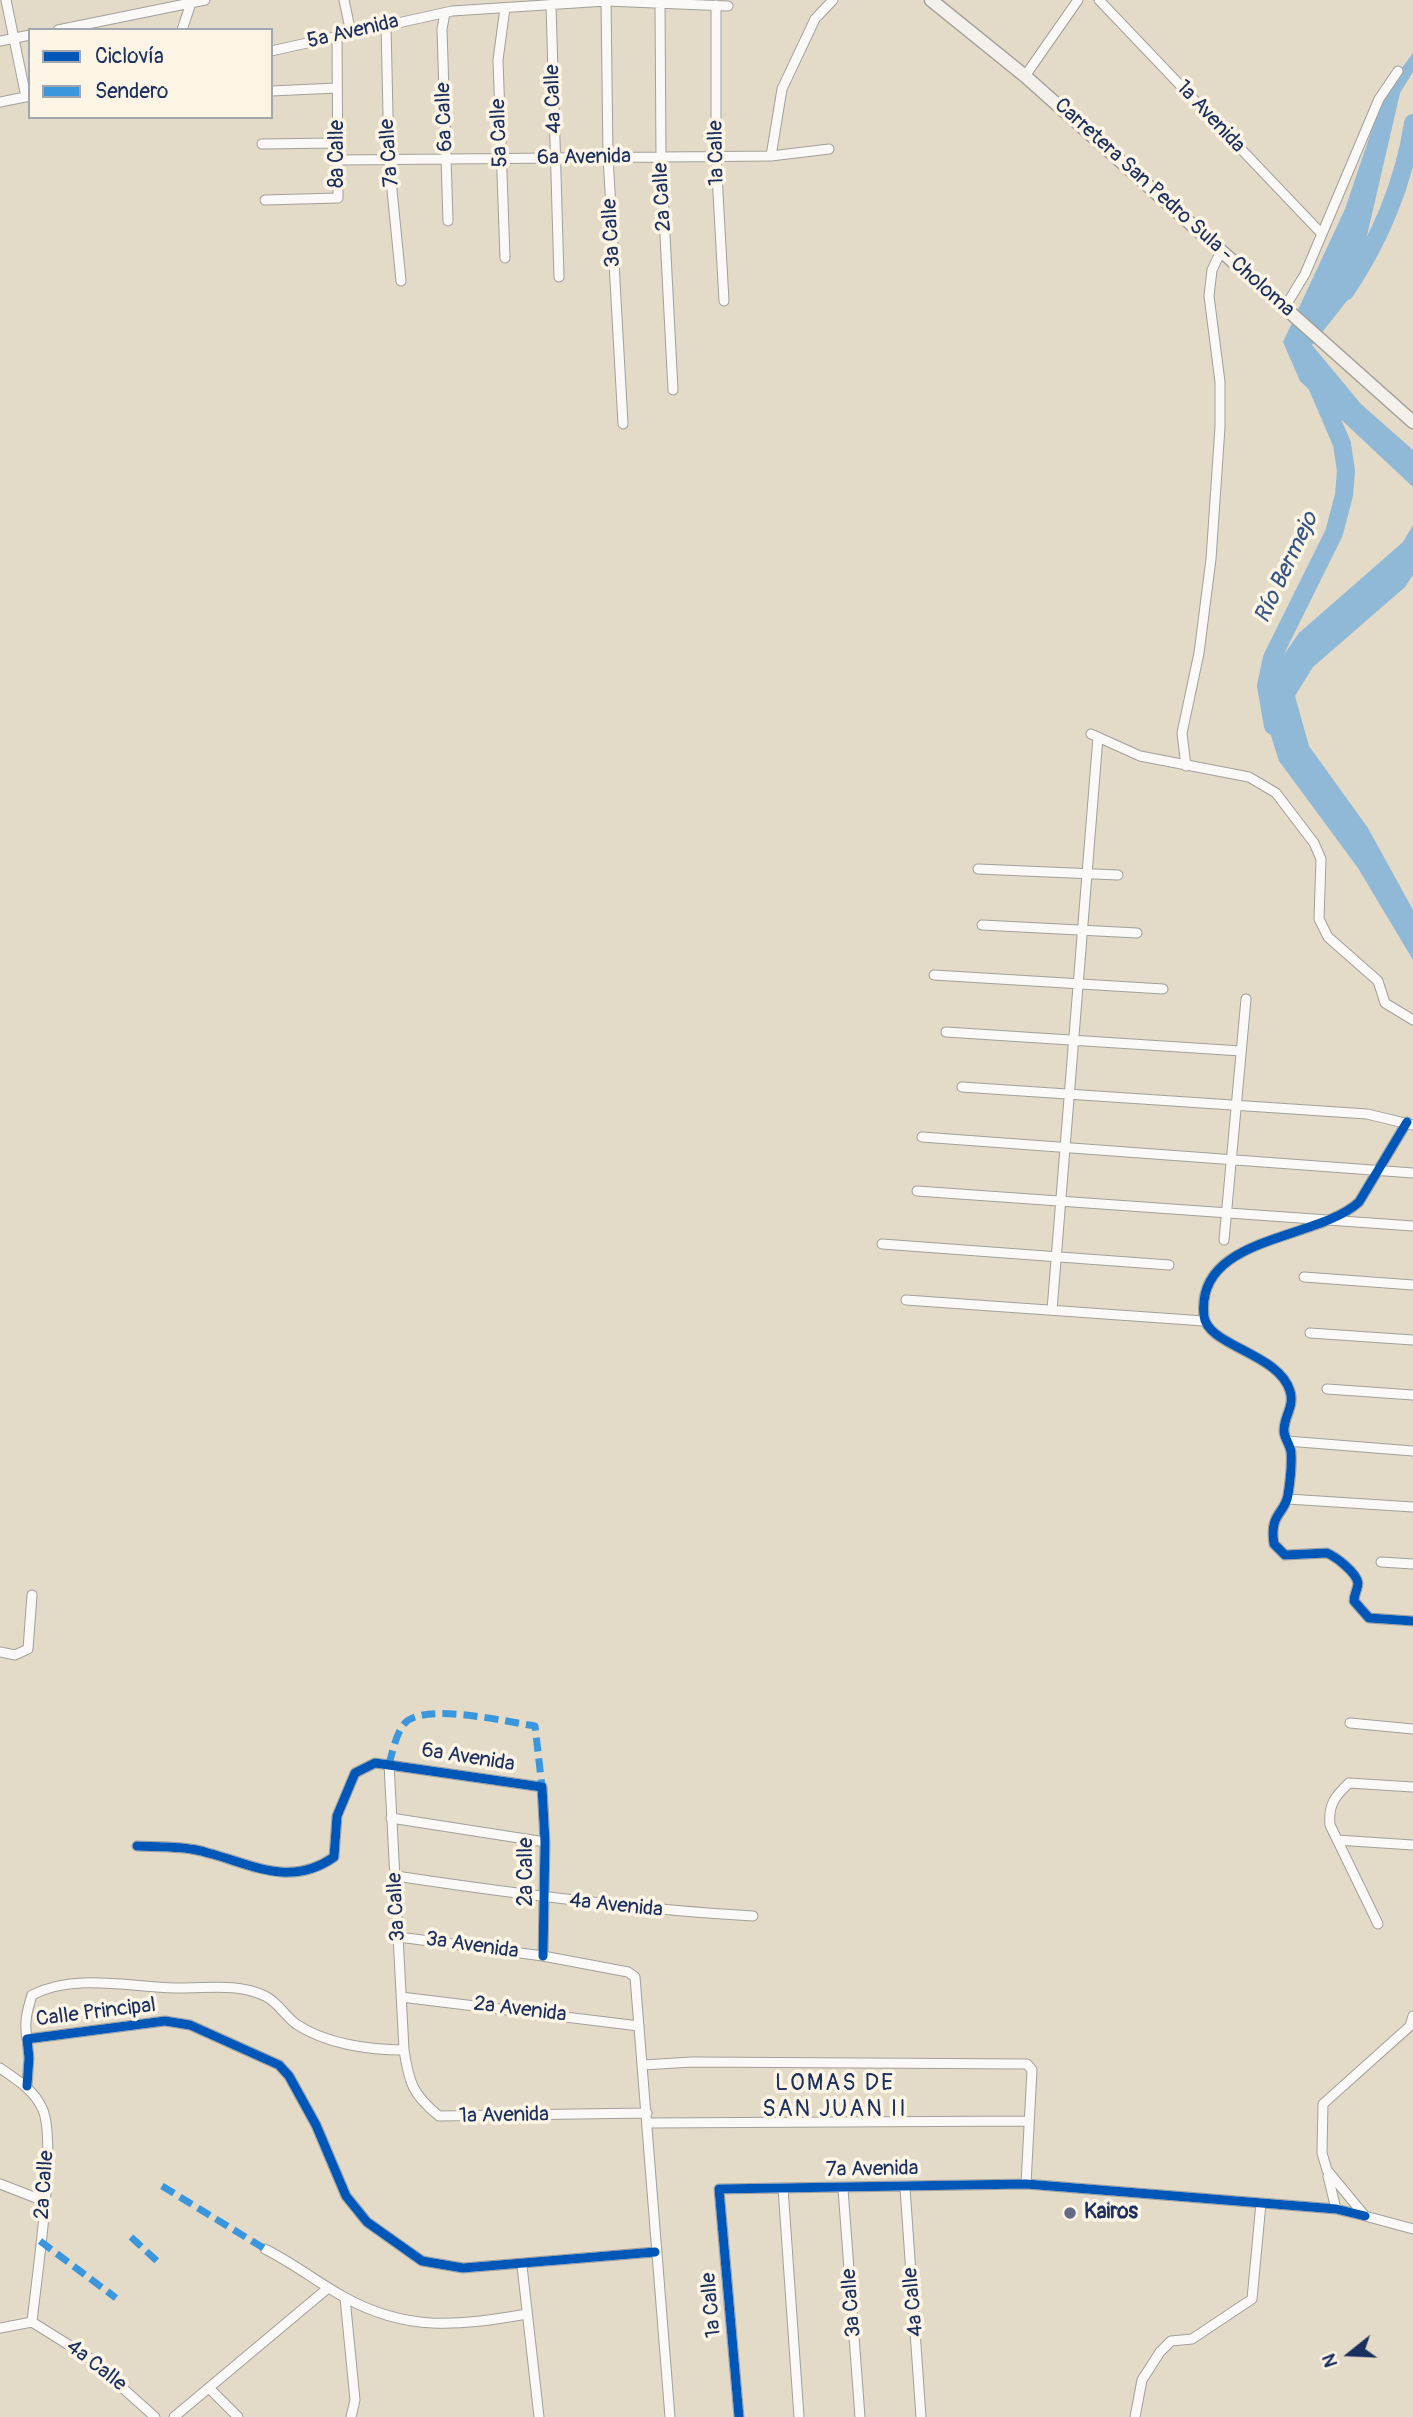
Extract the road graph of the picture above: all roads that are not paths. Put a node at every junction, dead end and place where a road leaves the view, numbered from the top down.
1 (6, 0) edge
2 (205, 0) edge
3 (344, 0) edge
4 (832, 0) edge
5 (931, 0) edge
6 (1089, 0) edge
7 (1099, 0) edge
8 (606, 1) edge
9 (191, 3) junction
10 (660, 3) junction
11 (1078, 3) edge
12 (551, 5) junction
13 (716, 5) junction
14 (728, 6) dead end
15 (505, 8) junction
16 (445, 13) junction
17 (386, 25) junction
18 (68, 28) edge
19 (182, 28) edge
20 (351, 33) junction
21 (28, 35) edge
22 (337, 36) junction
23 (14, 38) junction
24 (0, 41) edge
25 (273, 51) edge
26 (1398, 71) dead end
27 (1025, 76) junction
28 (337, 88) junction
29 (273, 91) edge
30 (28, 96) edge
31 (0, 102) edge
32 (262, 144) dead end
33 (337, 144) junction
34 (830, 149) dead end
35 (771, 156) junction
36 (716, 157) junction
37 (608, 158) junction
38 (661, 158) junction
39 (501, 159) junction
40 (556, 159) junction
41 (338, 160) junction
42 (389, 160) junction
43 (446, 160) junction
44 (265, 200) dead end
45 (448, 221) dead end
46 (1321, 233) junction
47 (1221, 251) junction
48 (505, 258) dead end
49 (559, 277) dead end
50 (401, 281) dead end
51 (724, 301) dead end
52 (1288, 309) junction
53 (673, 390) dead end
54 (1413, 422) edge
55 (622, 424) dead end
56 (1186, 766) junction
57 (978, 869) dead end
58 (1087, 873) junction
59 (1118, 875) dead end
60 (982, 925) dead end
61 (1083, 930) junction
62 (1137, 933) dead end
63 (934, 975) dead end
64 (1079, 984) junction
65 (1163, 989) dead end
66 (1246, 999) dead end
67 (1413, 1020) edge
68 (946, 1032) dead end
69 (1074, 1041) junction
70 (1241, 1051) junction
71 (962, 1087) dead end
72 (1070, 1094) junction
73 (1236, 1105) junction
74 (1410, 1124) edge
75 (922, 1137) dead end
76 (1066, 1148) junction
77 (1231, 1160) junction
78 (1378, 1171) junction
79 (1413, 1173) edge
80 (917, 1191) dead end
81 (1061, 1202) junction
82 (1227, 1214) junction
83 (1326, 1221) junction
84 (1413, 1226) edge
85 (1224, 1240) dead end
86 (882, 1244) dead end
87 (1057, 1256) junction
88 (1170, 1265) dead end
89 (1304, 1277) dead end
90 (1413, 1285) edge
91 (906, 1300) dead end
92 (1052, 1310) junction
93 (1204, 1321) junction
94 (1310, 1333) dead end
95 (1413, 1340) edge
96 (1327, 1389) dead end
97 (1413, 1395) edge
98 (1287, 1441) junction
99 (1413, 1451) edge
100 (1288, 1499) junction
101 (1413, 1507) edge
102 (1381, 1562) dead end
103 (1413, 1564) edge
104 (32, 1595) dead end
105 (1413, 1621) edge
106 (0, 1653) edge
107 (1350, 1723) dead end
108 (1413, 1728) edge
109 (388, 1763) junction
110 (542, 1787) joint
111 (1413, 1787) edge
112 (391, 1818) junction
113 (1337, 1840) junction
114 (545, 1842) junction
115 (1413, 1845) edge
116 (137, 1846) dead end
117 (396, 1876) junction
118 (545, 1898) junction
119 (753, 1916) dead end
120 (1378, 1924) dead end
121 (400, 1937) junction
122 (543, 1956) junction
123 (401, 1997) junction
124 (1412, 2023) edge
125 (639, 2026) junction
126 (27, 2039) junction
127 (404, 2050) junction
128 (643, 2065) junction
129 (0, 2068) edge
130 (27, 2086) junction
131 (647, 2118) junction
132 (1028, 2121) junction
133 (1327, 2170) junction
134 (0, 2184) edge
135 (1026, 2184) junction
136 (783, 2188) junction
137 (905, 2188) junction
138 (719, 2189) joint
139 (843, 2189) junction
140 (44, 2201) junction
141 (1261, 2203) junction
142 (1336, 2208) junction
143 (1365, 2216) junction
144 (1413, 2229) edge
145 (265, 2249) dead end
146 (655, 2252) junction
147 (522, 2266) junction
148 (328, 2288) junction
149 (345, 2298) junction
150 (527, 2314) junction
151 (32, 2322) junction
152 (4, 2327) edge
153 (0, 2335) edge
154 (210, 2389) junction
155 (155, 2417) edge
156 (174, 2417) edge
157 (238, 2417) edge
158 (351, 2417) edge
159 (539, 2417) edge
160 (670, 2417) edge
161 (739, 2417) edge
162 (799, 2417) edge
163 (860, 2417) edge
164 (921, 2417) edge
165 (1135, 2417) edge

1 - 23 street
2 - 9 street
3 - 20 street
4 - 35 street
5 - 27 main road, Carretera San Pedro Sula - Choloma
6 - 11 street
7 - 46 street, 1a Avenida
8 - 10 street, 5a Avenida
8 - 12 street, 5a Avenida
8 - 37 street, 3a Calle
9 - 18 street
9 - 19 street
10 - 13 street, 5a Avenida
10 - 38 street, 2a Calle
11 - 27 street
12 - 15 street, 5a Avenida
12 - 40 street, 4a Calle
13 - 14 street, 5a Avenida
13 - 36 street, 1a Calle
15 - 16 street, 5a Avenida
15 - 39 street, 5a Calle
16 - 17 street, 5a Avenida
16 - 43 street, 6a Calle
17 - 20 street, 5a Avenida
17 - 42 street, 7a Calle
20 - 22 street, 5a Avenida
21 - 23 street
22 - 25 street, 5a Avenida
22 - 28 street, 8a Calle
23 - 24 street
23 - 30 street
26 - 46 street
27 - 47 main road, Carretera San Pedro Sula - Choloma
28 - 29 street
28 - 33 street, 8a Calle
30 - 31 street
32 - 33 street
33 - 41 street, 8a Calle
34 - 35 street, 6a Avenida
35 - 36 street, 6a Avenida
36 - 38 street, 6a Avenida
36 - 51 street, 1a Calle
37 - 38 street, 6a Avenida
37 - 40 street, 6a Avenida
37 - 55 street, 3a Calle
38 - 53 street, 2a Calle
39 - 40 street, 6a Avenida
39 - 43 street, 6a Avenida
39 - 48 street, 5a Calle
40 - 49 street, 4a Calle
41 - 42 street, 6a Avenida
41 - 44 street, 8a Calle
42 - 43 street, 6a Avenida
42 - 50 street, 7a Calle
43 - 45 street, 6a Calle
46 - 52 street
47 - 52 main road, Carretera San Pedro Sula - Choloma
47 - 56 street
52 - 54 main road, Carretera San Pedro Sula - Choloma
56 - 58 street
56 - 67 street
57 - 58 street
58 - 59 street
58 - 61 street
60 - 61 street
61 - 62 street
61 - 64 street
63 - 64 street
64 - 65 street
64 - 69 street
66 - 70 street
68 - 69 street
69 - 70 street
69 - 72 street
70 - 73 street
71 - 72 street
72 - 73 street
72 - 76 street
73 - 74 street
73 - 77 street
74 - 78 street
75 - 76 street
76 - 77 street
76 - 81 street
77 - 78 street
77 - 82 street
78 - 79 street
78 - 83 street
80 - 81 street
81 - 82 street
81 - 87 street
82 - 83 street
82 - 85 street
83 - 84 street
83 - 93 street
86 - 87 street
87 - 88 street
87 - 92 street
89 - 90 street
91 - 92 street
92 - 93 street
93 - 98 street
94 - 95 street
96 - 97 street
98 - 99 street
98 - 100 street
100 - 101 street
100 - 105 street
102 - 103 street
104 - 106 street
107 - 108 street
109 - 110 street, 6a Avenida
109 - 112 street, 3a Calle
109 - 116 street
110 - 114 street, 2a Calle
111 - 113 street
112 - 114 street
112 - 117 street, 3a Calle
113 - 115 street
113 - 120 street
114 - 118 street, 2a Calle
117 - 118 street, 4a Avenida
117 - 121 street, 3a Calle
118 - 119 street, 4a Avenida
118 - 122 street, 2a Calle
121 - 122 street, 3a Avenida
121 - 123 street, 3a Calle
122 - 125 street, 3a Avenida
123 - 125 street, 2a Avenida
123 - 127 street, 3a Calle
124 - 133 street
125 - 128 street
126 - 127 street
126 - 130 street, Calle Principal
126 - 147 street, Calle Principal
127 - 131 street, 1a Avenida
128 - 131 street
128 - 132 street
129 - 130 street, 2a Calle
130 - 140 street, 2a Calle
131 - 132 street, 1a Avenida
131 - 146 street
132 - 135 street
133 - 142 street
133 - 143 street
134 - 140 street
135 - 137 street, 7a Avenida
135 - 141 street, 7a Avenida
136 - 138 street, 7a Avenida
136 - 139 street, 7a Avenida
136 - 162 street
137 - 139 street, 7a Avenida
137 - 164 street, 4a Calle
138 - 161 street, 1a Calle
139 - 163 street, 3a Calle
140 - 151 street, 2a Calle
141 - 142 street, 7a Avenida
141 - 165 street
142 - 143 street, 7a Avenida
143 - 144 street, 7a Avenida
145 - 148 street
146 - 147 street
146 - 160 street
147 - 150 street
148 - 149 street
148 - 154 street
149 - 150 street
149 - 158 street
150 - 159 street
151 - 152 street
151 - 155 street, 4a Calle
152 - 153 street
154 - 156 street
154 - 157 street

